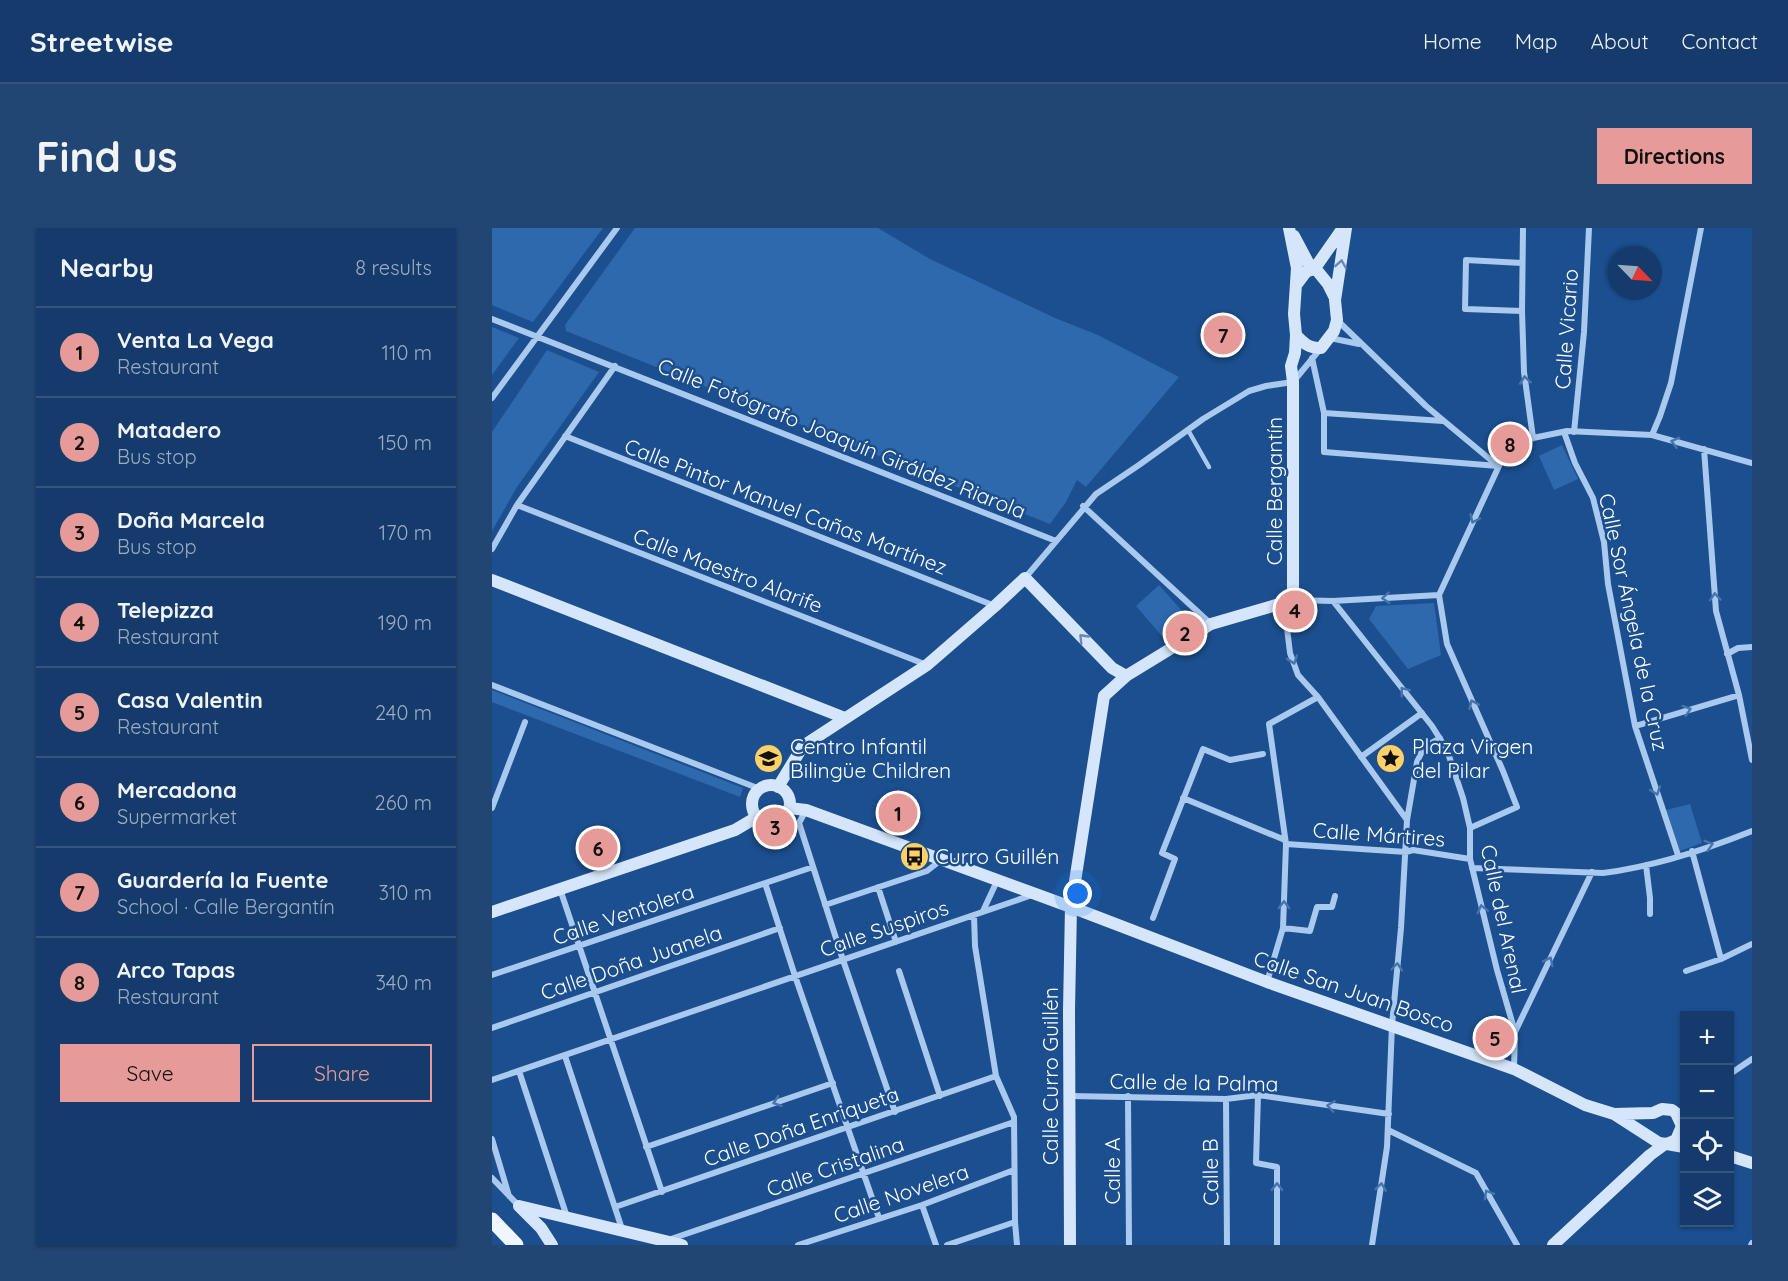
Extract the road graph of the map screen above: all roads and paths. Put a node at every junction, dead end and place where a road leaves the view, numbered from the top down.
1 (617, 228) edge
2 (1345, 228) edge
3 (1523, 228) edge
4 (1589, 228) edge
5 (1701, 228) edge
6 (1290, 229) edge
7 (1305, 253) junction
8 (1325, 254) junction
9 (1522, 263) junction
10 (1313, 269) junction
11 (1297, 284) junction
12 (1335, 300) junction
13 (1522, 311) junction
14 (492, 319) edge
15 (1337, 320) junction
16 (1296, 335) junction
17 (536, 336) junction
18 (1325, 343) junction
19 (1360, 345) junction
20 (1312, 358) junction
21 (615, 366) junction
22 (1293, 382) junction
23 (492, 398) edge
24 (1324, 413) junction
25 (1444, 421) junction
26 (1188, 430) junction
27 (1564, 432) junction
28 (1574, 432) junction
29 (1652, 435) junction
30 (565, 436) junction
31 (1533, 438) junction
32 (1704, 449) junction
33 (1752, 463) edge
34 (1498, 466) junction
35 (1209, 467) dead end
36 (517, 505) junction
37 (1083, 506) junction
38 (1056, 541) junction
39 (492, 549) edge
40 (1024, 578) junction
41 (492, 580) edge
42 (1438, 595) junction
43 (1288, 601) junction
44 (1333, 601) junction
45 (996, 606) junction
46 (1211, 624) junction
47 (1752, 647) edge
48 (1727, 654) junction
49 (927, 665) junction
50 (1126, 676) junction
51 (492, 685) edge
52 (1739, 695) junction
53 (1318, 697) junction
54 (1422, 713) junction
55 (845, 718) junction
56 (525, 722) dead end
57 (1635, 726) junction
58 (1440, 738) junction
59 (1263, 754) dead end
60 (1361, 757) junction
61 (1752, 760) edge
62 (778, 787) junction
63 (495, 789) edge
64 (760, 789) junction
65 (1183, 798) junction
66 (492, 808) edge
67 (789, 808) junction
68 (806, 810) junction
69 (757, 817) junction
70 (1407, 820) junction
71 (1470, 828) junction
72 (1752, 831) edge
73 (1286, 842) junction
74 (1692, 851) junction
75 (1406, 852) junction
76 (1678, 855) junction
77 (941, 859) junction
78 (1470, 859) junction
79 (1646, 865) junction
80 (813, 867) junction
81 (1472, 868) junction
82 (1592, 872) junction
83 (997, 880) junction
84 (765, 884) junction
85 (878, 887) junction
86 (560, 889) junction
87 (1035, 894) junction
88 (1335, 896) dead end
89 (825, 905) junction
90 (1071, 907) junction
91 (983, 911) junction
92 (492, 912) edge
93 (1650, 914) dead end
94 (974, 915) junction
95 (1153, 918) dead end
96 (780, 928) junction
97 (1283, 928) junction
98 (896, 942) junction
99 (1752, 944) edge
100 (579, 946) junction
101 (1721, 959) junction
102 (843, 960) junction
103 (899, 971) dead end
104 (1686, 971) dead end
105 (492, 975) edge
106 (795, 976) junction
107 (1267, 982) junction
108 (594, 992) junction
109 (1392, 1025) junction
110 (492, 1028) edge
111 (1515, 1032) junction
112 (610, 1041) junction
113 (565, 1056) junction
114 (1752, 1059) edge
115 (1514, 1069) junction
116 (519, 1071) junction
117 (1734, 1071) edge
118 (996, 1076) junction
119 (492, 1080) edge
120 (833, 1083) junction
121 (1258, 1095) junction
122 (940, 1096) junction
123 (1069, 1096) junction
124 (1128, 1096) junction
125 (1226, 1099) junction
126 (1680, 1110) edge
127 (895, 1112) junction
128 (1653, 1113) junction
129 (1389, 1114) junction
130 (1614, 1114) junction
131 (1014, 1122) junction
132 (847, 1127) junction
133 (1388, 1130) junction
134 (1680, 1134) edge
135 (492, 1139) edge
136 (1659, 1142) junction
137 (646, 1147) junction
138 (1680, 1147) edge
139 (1734, 1157) edge
140 (1752, 1162) edge
141 (1014, 1170) junction
142 (864, 1173) junction
143 (492, 1178) edge
144 (662, 1192) junction
145 (509, 1196) junction
146 (922, 1205) junction
147 (519, 1206) junction
148 (615, 1207) junction
149 (568, 1218) junction
150 (879, 1218) junction
151 (492, 1220) edge
152 (1015, 1222) junction
153 (622, 1230) junction
154 (665, 1241) junction
155 (516, 1245) edge
156 (552, 1245) edge
157 (682, 1245) edge
158 (798, 1245) edge
159 (936, 1245) edge
160 (947, 1245) edge
161 (1017, 1245) edge
162 (1070, 1245) edge
163 (1129, 1245) edge
164 (1227, 1245) edge
165 (1277, 1245) edge
166 (1372, 1245) edge
167 (1517, 1245) edge
168 (1553, 1245) edge

1 - 17 street
2 - 8 street
12 -> 2 street
3 - 9 street
4 - 28 street, Calle Vicario
5 - 29 street
6 - 7 street
6 - 11 street, Calle Bergantín
7 - 8 street
7 - 10 street
8 - 10 street
9 - 13 street
9 - 13 street
10 - 11 street
10 - 12 street
11 - 16 street, Calle Bergantín
12 - 15 street
31 -> 13 street
14 - 17 street, Calle Fotógrafo Joaquín Giráldez Riarola
15 - 18 street
15 - 19 street
16 - 18 street
16 - 22 street, Calle Bergantín
17 - 21 street, Calle Fotógrafo Joaquín Giráldez Riarola
17 - 23 street
18 - 19 street
18 - 20 street
19 - 25 street
20 - 22 street
20 - 24 street
21 - 30 street
21 - 38 street, Calle Fotógrafo Joaquín Giráldez Riarola
22 - 26 street
22 - 43 street, Calle Bergantín
24 - 25 street
24 - 34 street
25 - 34 street
26 - 35 lane
26 - 37 street
27 - 28 street
27 - 31 street
27 - 57 street, Calle Sor Ángela de la Cruz
28 - 29 street
32 -> 29 street
30 - 36 street
30 - 45 street, Calle Pintor Manuel Cañas Martínez
31 - 34 street
32 - 33 street
48 -> 32 street
34 -> 42 street
36 - 39 street
36 - 49 street, Calle Maestro Alarife
37 - 38 street
37 - 46 street
38 - 40 street
40 - 45 street
50 -> 40 street
41 - 55 street
42 -> 44 street
71 -> 42 street
43 - 44 street
43 - 46 street, Calle Curro Guillén
43 -> 53 street
54 -> 44 street, Calle del Arenal
45 - 49 street
46 - 50 street, Calle Curro Guillén
47 - 48 street
48 - 52 street
49 - 55 street
50 - 90 street, Calle Curro Guillén
51 - 64 street
57 -> 52 street
52 - 61 street
53 - 60 street
53 - 73 street
54 - 58 street, Calle del Arenal
54 - 60 street
55 - 62 street
56 - 63 street
57 -> 76 street, Calle Sor Ángela de la Cruz
58 - 70 street
58 - 71 street, Calle del Arenal
59 - 65 street
60 - 70 street
62 - 64 street
62 - 67 street
63 - 66 street
64 - 69 street
65 - 73 street, Calle Mártires
65 - 95 street
67 - 68 street, Calle San Juan Bosco
67 - 69 street
68 - 77 street, Calle San Juan Bosco
68 - 80 street
69 - 86 street
70 - 75 street
71 - 78 street, Calle del Arenal
74 -> 72 street
73 - 75 street, Calle Mártires
97 -> 73 street
74 - 76 street
74 - 101 street
75 - 78 street, Calle Mártires
109 -> 75 street
76 - 79 street
77 - 83 street, Calle San Juan Bosco
77 - 85 street
78 - 81 street, Calle del Arenal
79 - 82 street
79 - 93 street
80 - 84 street, Calle Ventolera
80 - 89 street
81 - 82 street
111 -> 81 street, Calle del Arenal
111 -> 82 street
83 - 87 street, Calle San Juan Bosco
83 - 91 street
84 - 96 street
84 - 100 street, Calle Ventolera
85 - 89 street
85 - 98 street
86 - 92 street
86 - 100 street
87 - 90 street, Calle San Juan Bosco
87 - 91 street, Calle Suspiros
88 - 97 street
89 - 102 street
90 - 107 street, Calle San Juan Bosco
90 - 123 street, Calle Curro Guillén
91 - 94 street, Calle Suspiros
94 - 98 street, Calle Suspiros
94 - 118 street
96 - 106 street
96 - 108 street, Calle Doña Juanela
97 - 107 street
98 - 102 street, Calle Suspiros
99 - 101 street
100 - 105 street, Calle Ventolera
100 - 108 street
101 - 104 street
102 - 106 street, Calle Suspiros
102 - 127 street
103 - 122 street
106 - 112 street, Calle Suspiros
106 - 120 street
107 - 109 street, Calle San Juan Bosco
108 - 110 street, Calle Doña Juanela
108 - 112 street
109 - 115 street, Calle San Juan Bosco
109 - 129 street
111 - 115 street, Calle del Arenal
112 - 113 street, Calle Suspiros
112 - 137 street
113 - 116 street, Calle Suspiros
113 - 148 street
114 - 117 street
115 - 130 street, Calle San Juan Bosco
116 - 119 street, Calle Suspiros
116 - 149 street
118 - 122 street, Calle Doña Enriqueta
118 - 131 street
120 - 132 street
120 -> 137 street
121 - 125 street, Calle de la Palma
129 -> 121 street, Calle de la Palma
165 -> 121 street
122 - 127 street, Calle Doña Enriqueta
123 - 124 street, Calle de la Palma
123 - 162 street, Calle Curro Guillén
124 - 125 street, Calle de la Palma
124 - 163 street, Calle A
125 - 164 street, Calle B
126 - 128 street
127 - 132 street, Calle Doña Enriqueta
128 - 130 street
128 - 136 street
129 - 133 street
130 - 136 street, Calle San Juan Bosco
131 - 141 street
131 - 142 street, Calle Cristalina
132 - 142 street
132 - 144 street, Calle Doña Enriqueta
166 -> 133 street
167 -> 133 street
134 - 136 street
135 - 145 street
136 - 138 street, Calle San Juan Bosco
136 - 168 street
137 - 144 street
139 - 140 street
141 - 146 street, Calle Novelera
141 - 152 street
142 - 150 street
142 - 154 street, Calle Cristalina
143 - 145 street
144 - 148 street, Calle Doña Enriqueta
145 - 147 street
146 - 150 street, Calle Novelera
146 - 159 street
147 - 149 street
147 - 156 street
148 - 153 street
149 - 153 street
150 - 158 street, Calle Novelera
151 - 155 main road
152 - 160 street
152 - 161 street
153 - 154 street
154 - 157 street

